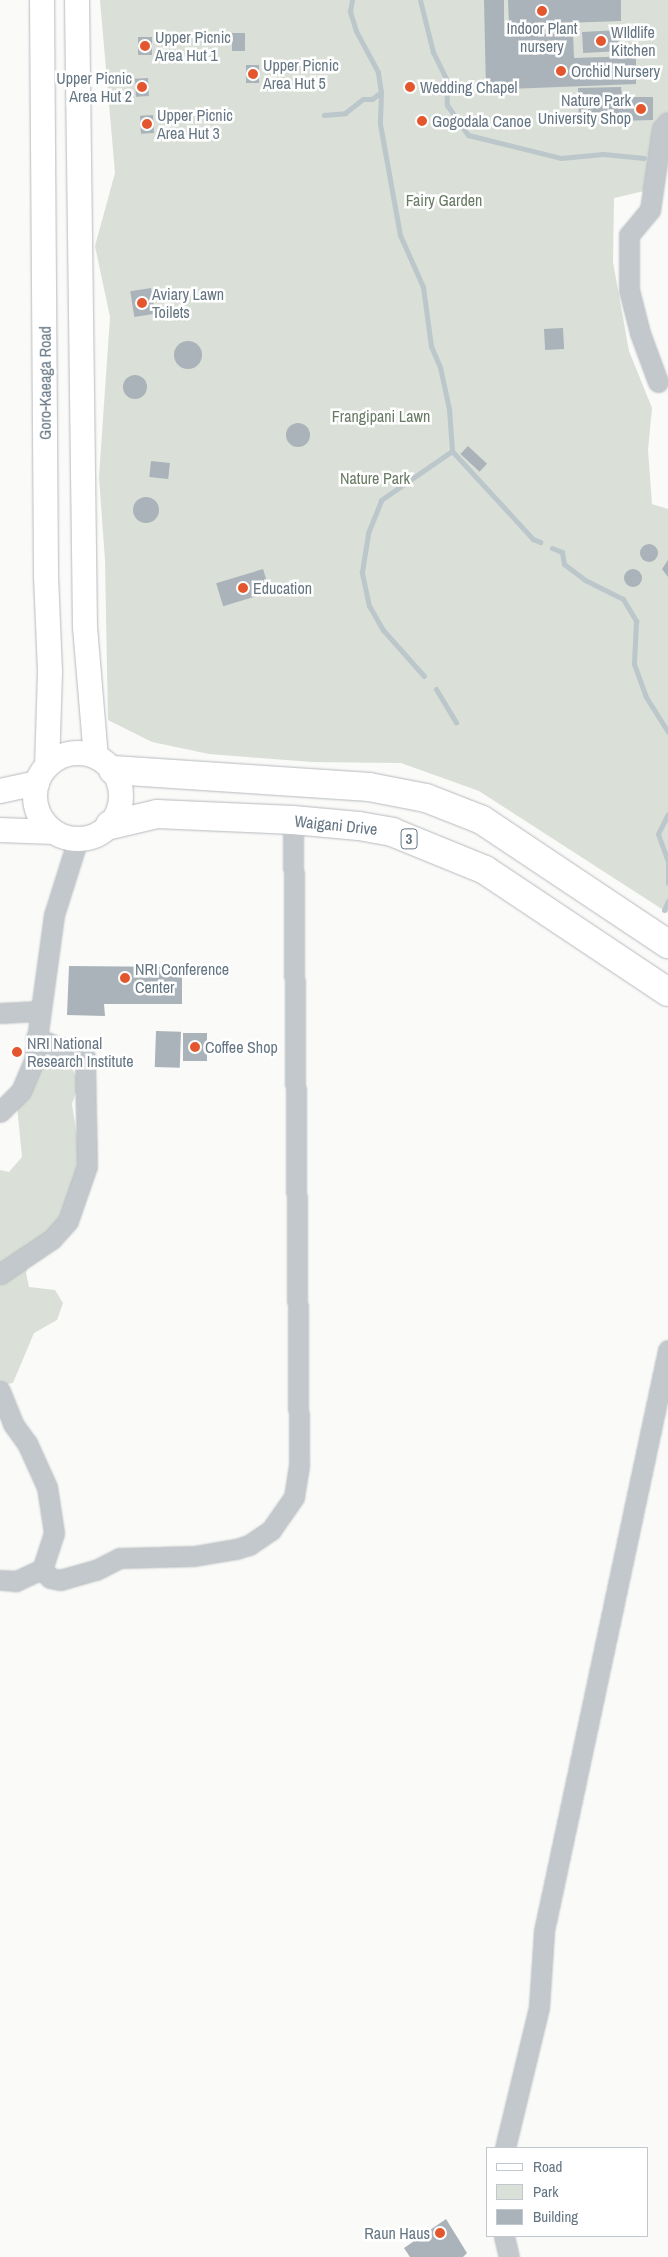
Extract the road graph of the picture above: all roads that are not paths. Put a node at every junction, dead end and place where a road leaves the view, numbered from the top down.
1 (42, 0) edge
2 (78, 0) edge
3 (668, 122) edge
4 (658, 382) dead end
5 (104, 764) junction
6 (42, 775) junction
7 (0, 791) edge
8 (293, 820) junction
9 (110, 825) junction
10 (0, 830) edge
11 (54, 832) junction
12 (78, 839) junction
13 (668, 944) edge
14 (668, 992) edge
15 (39, 1011) junction
16 (0, 1013) edge
17 (36, 1038) junction
18 (0, 1112) edge
19 (0, 1274) edge
20 (668, 1350) edge
21 (0, 1391) edge
22 (42, 1569) junction
23 (0, 1580) edge
24 (506, 2147) edge
25 (504, 2237) edge
26 (509, 2257) edge

1 - 6 main road, Goro-Kaeaga Road
2 - 5 main road
3 - 4 street
5 - 6 main road
5 - 9 main road
5 - 13 highway
6 - 7 main road
6 - 11 main road
8 - 9 highway, Waigani Drive / 3
8 - 14 highway, Waigani Drive / 3
8 - 22 street
9 - 12 main road
10 - 11 main road
11 - 12 main road
12 - 15 street
15 - 16 street
15 - 17 street
17 - 18 street
17 - 19 street
20 - 24 street
21 - 22 street
22 - 23 street
25 - 26 street

